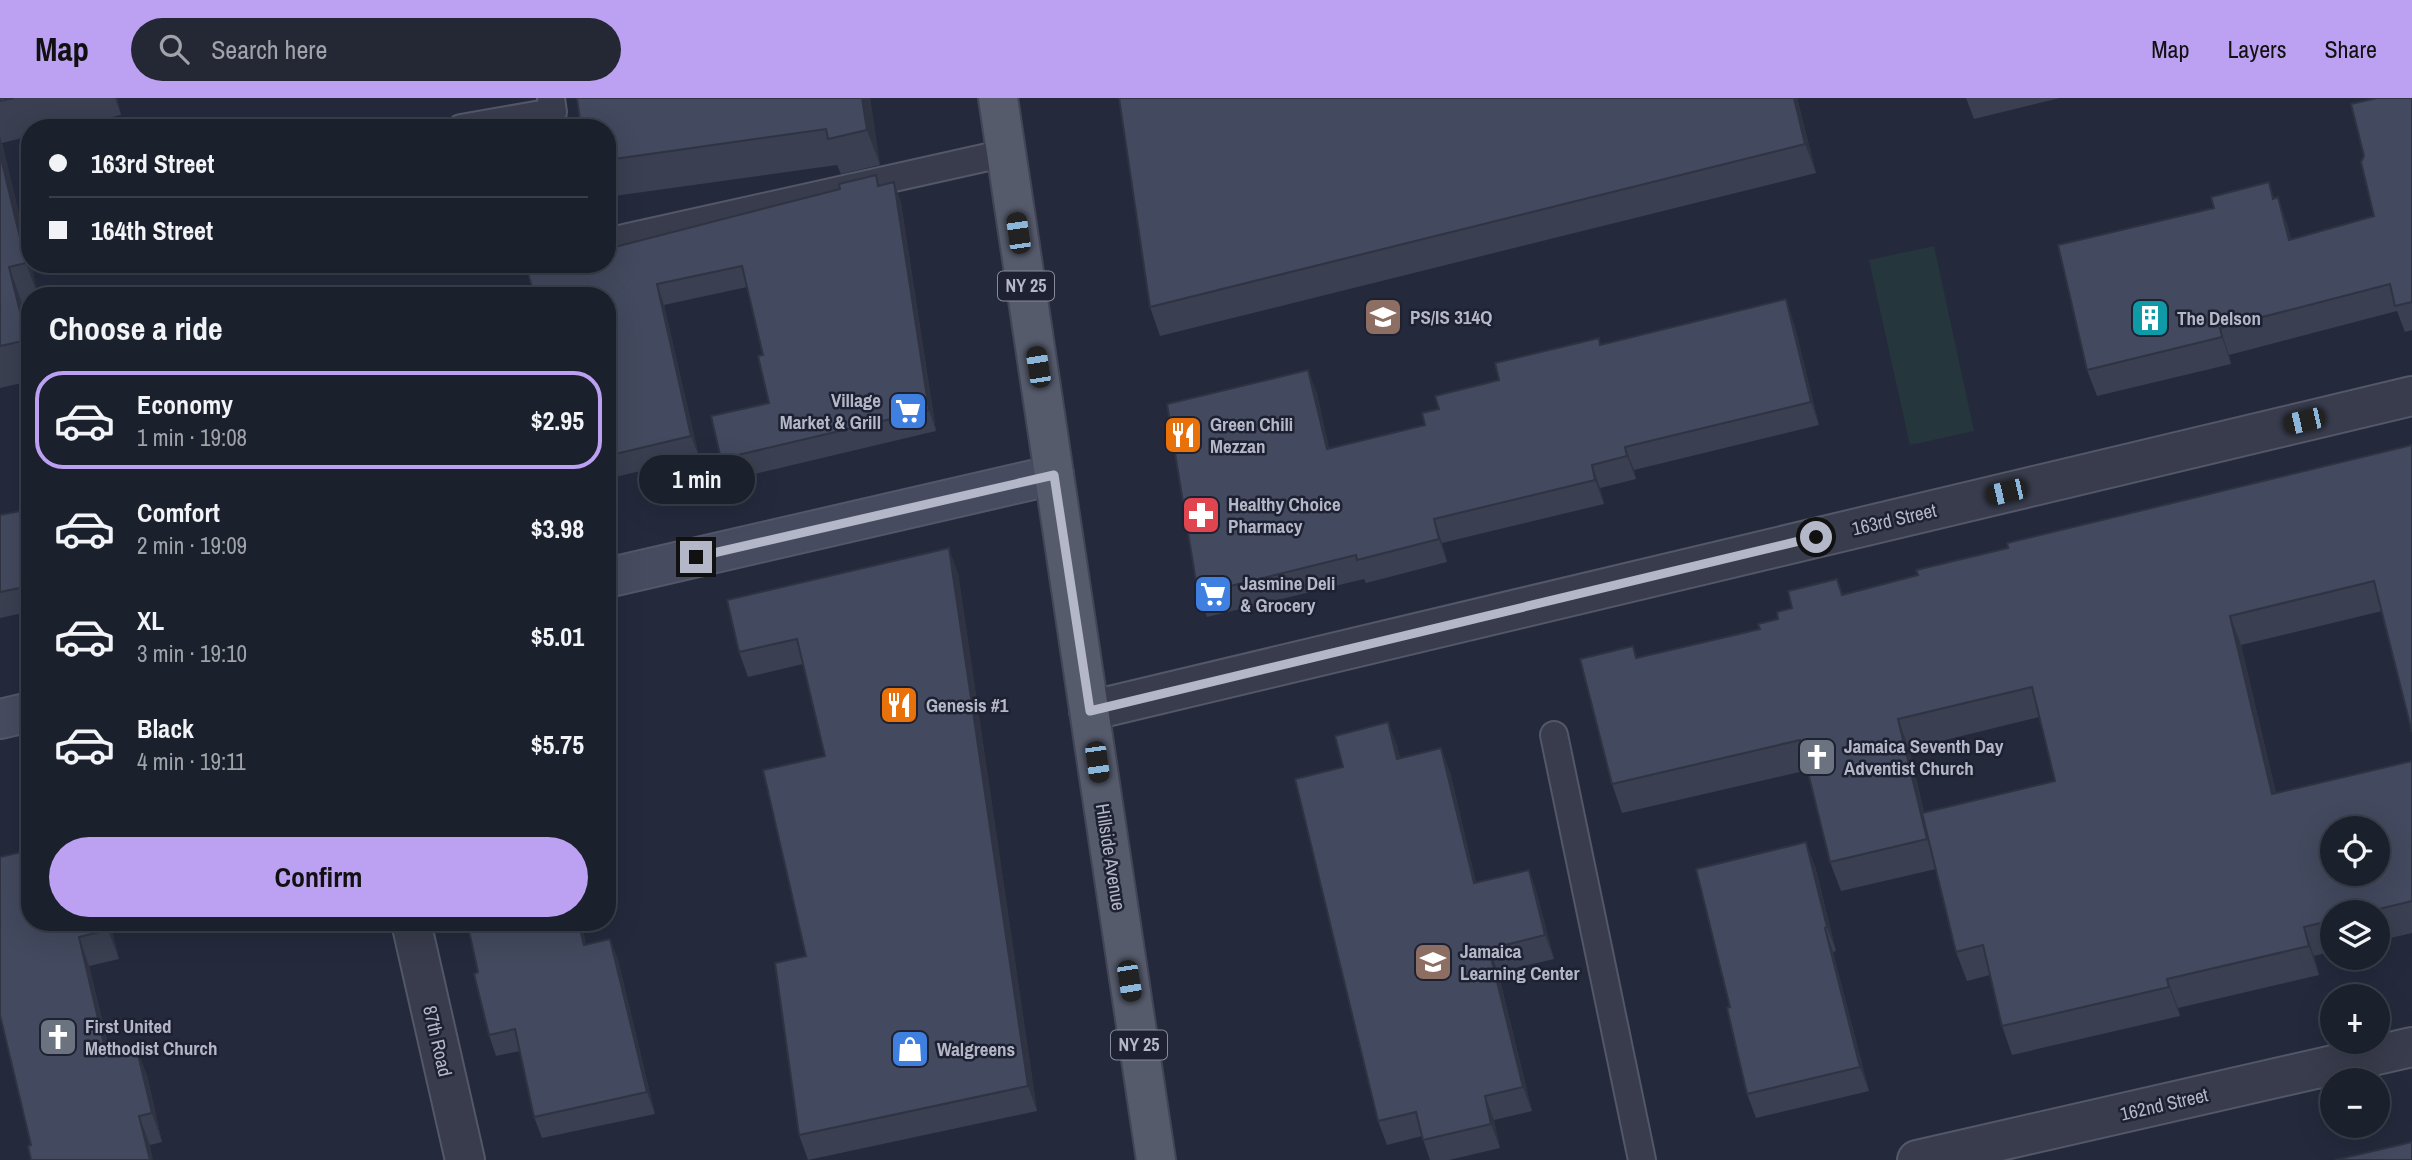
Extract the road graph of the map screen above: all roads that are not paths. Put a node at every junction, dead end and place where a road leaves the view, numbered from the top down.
1 (551, 98) edge
2 (998, 98) edge
3 (513, 119) edge
4 (1006, 153) junction
5 (624, 238) dead end
6 (2412, 396) edge
7 (1054, 475) junction
8 (616, 576) edge
9 (1090, 711) junction
10 (21, 714) edge
11 (0, 719) edge
12 (1554, 735) dead end
13 (413, 931) edge
14 (2412, 1047) edge
15 (465, 1160) edge
16 (1156, 1160) edge
17 (1642, 1160) edge
18 (1917, 1160) edge

1 - 3 lane
2 - 4 main road, Hillside Avenue / NY 25
4 - 5 lane
4 - 7 main road, Hillside Avenue / NY 25
6 - 9 street, 163rd Street
7 - 8 street
7 - 9 main road, Hillside Avenue / NY 25
9 - 16 main road, Hillside Avenue / NY 25
10 - 11 street
12 - 17 lane
13 - 15 street, 87th Road
14 - 18 street, 162nd Street

